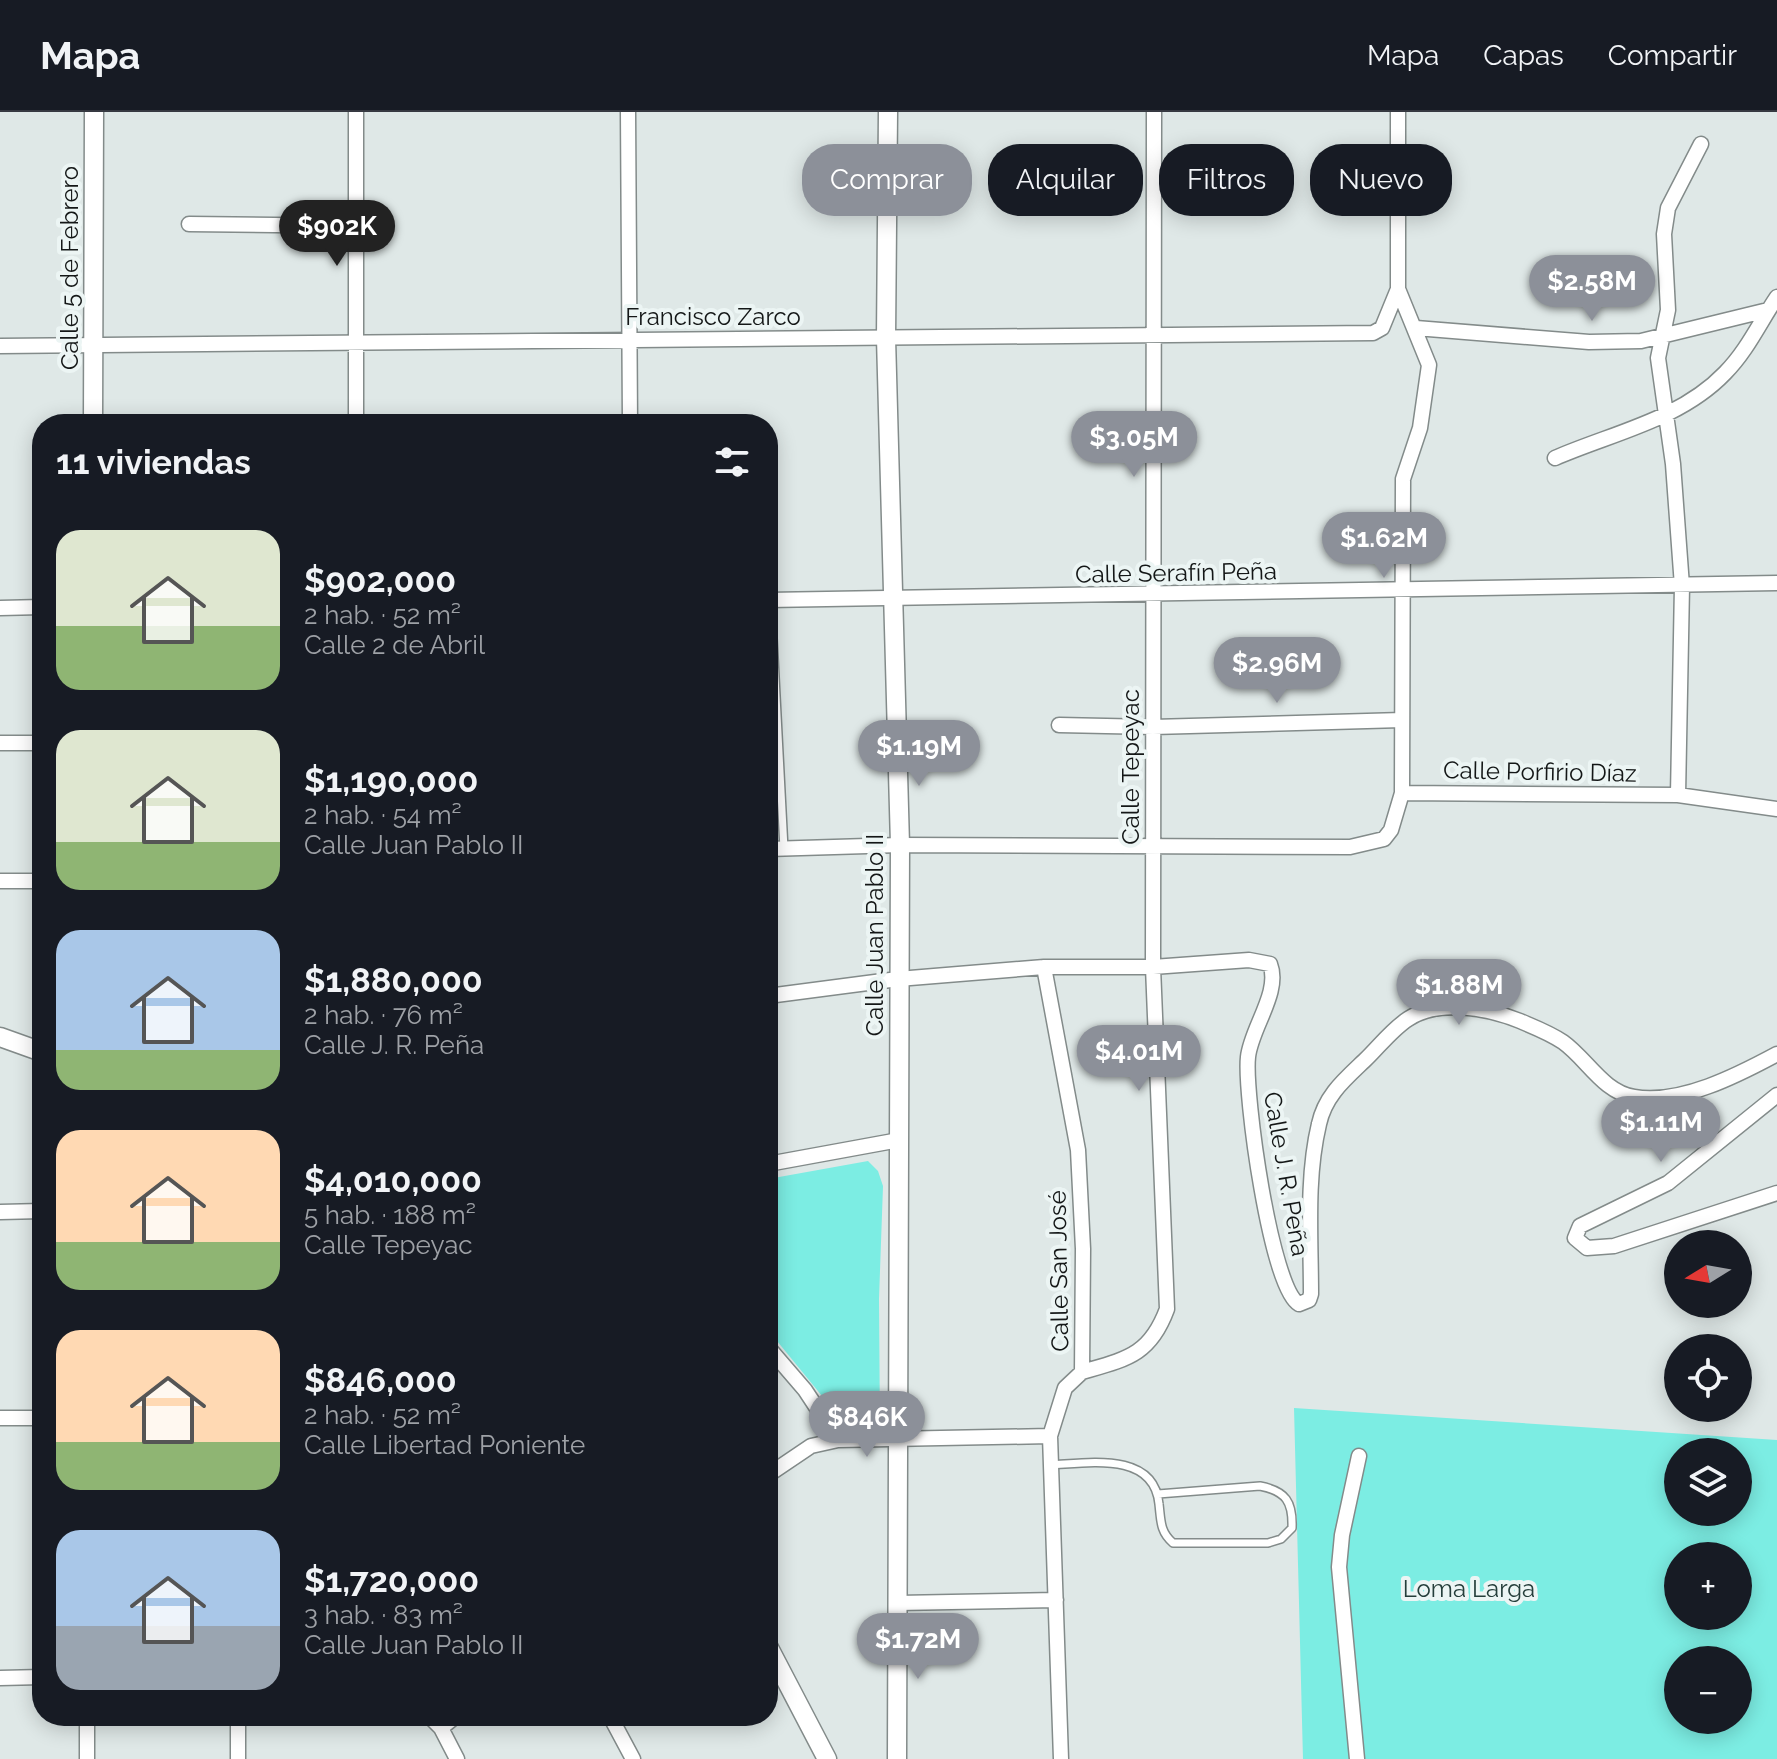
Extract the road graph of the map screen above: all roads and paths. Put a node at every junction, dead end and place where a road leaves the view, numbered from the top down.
1 (94, 112) edge
2 (356, 112) edge
3 (628, 112) edge
4 (888, 112) edge
5 (1154, 112) edge
6 (1398, 112) edge
7 (1701, 144) dead end
8 (189, 224) dead end
9 (356, 226) junction
10 (1398, 289) junction
11 (1777, 297) edge
12 (1768, 310) junction
13 (1416, 328) junction
14 (1153, 334) junction
15 (1661, 337) junction
16 (886, 338) junction
17 (629, 339) junction
18 (357, 342) junction
19 (93, 344) junction
20 (0, 346) edge
21 (93, 414) edge
22 (356, 414) edge
23 (630, 414) edge
24 (1666, 416) junction
25 (1555, 458) dead end
26 (1777, 583) edge
27 (1682, 586) junction
28 (1403, 592) junction
29 (1153, 596) junction
30 (892, 599) junction
31 (778, 600) edge
32 (32, 607) edge
33 (0, 608) edge
34 (1402, 720) junction
35 (1059, 725) dead end
36 (1153, 727) junction
37 (778, 742) edge
38 (0, 743) edge
39 (32, 743) edge
40 (1402, 793) junction
41 (1678, 795) junction
42 (1777, 809) edge
43 (900, 845) junction
44 (1153, 846) junction
45 (778, 849) edge
46 (784, 849) junction
47 (0, 881) edge
48 (32, 881) edge
49 (1044, 967) junction
50 (1153, 967) junction
51 (898, 979) junction
52 (778, 995) edge
53 (0, 1037) edge
54 (32, 1048) edge
55 (1777, 1054) edge
56 (1777, 1095) edge
57 (899, 1140) junction
58 (778, 1162) edge
59 (1777, 1193) edge
60 (32, 1211) edge
61 (0, 1212) edge
62 (778, 1359) edge
63 (1082, 1372) junction
64 (0, 1418) edge
65 (32, 1418) edge
66 (1050, 1436) junction
67 (838, 1440) junction
68 (896, 1441) junction
69 (1359, 1456) dead end
70 (1051, 1465) junction
71 (778, 1468) edge
72 (1158, 1494) junction
73 (1056, 1600) junction
74 (898, 1603) junction
75 (778, 1665) edge
76 (32, 1677) edge
77 (0, 1678) edge
78 (87, 1726) edge
79 (238, 1726) edge
80 (444, 1726) edge
81 (615, 1726) edge
82 (441, 1728) joint
83 (87, 1759) edge
84 (238, 1759) edge
85 (457, 1759) edge
86 (633, 1759) edge
87 (827, 1759) edge
88 (897, 1759) edge
89 (1061, 1759) edge
90 (1357, 1759) edge

1 - 19 street, Calle 5 de Febrero
2 - 9 street
3 - 17 street
4 - 16 street, Calle Juan Pablo II
5 - 14 street, Calle Tepeyac
6 - 10 street
7 - 15 street
8 - 9 street
9 - 18 street
10 - 13 street
10 - 14 street, Francisco Zarco
11 - 12 street
12 - 15 street
12 - 24 street
13 - 15 street
13 - 28 street
14 - 16 street, Francisco Zarco
14 - 29 street, Calle Tepeyac
15 - 24 street
16 - 17 street, Francisco Zarco
16 - 30 street, Calle Juan Pablo II
17 - 18 street, Francisco Zarco
17 - 23 street
18 - 19 street, Francisco Zarco
18 - 22 street
19 - 20 street, Francisco Zarco
19 - 21 street, Calle 5 de Febrero
24 - 25 street
24 - 27 street
26 - 27 street, Calle Serafín Peña
27 - 28 street, Calle Serafín Peña
27 - 41 street
28 - 29 street, Calle Serafín Peña
28 - 34 street
29 - 30 street, Calle Serafín Peña
29 - 36 street, Calle Tepeyac
30 - 31 street, Calle Serafín Peña
30 - 43 street, Calle Juan Pablo II
32 - 33 street
34 - 36 street
34 - 40 street
35 - 36 street
36 - 44 street, Calle Tepeyac
37 - 46 lane
38 - 39 street
40 - 41 street, Calle Porfirio Díaz
40 - 44 street
41 - 42 street, Calle Porfirio Díaz
43 - 44 street
43 - 46 street
43 - 51 street, Calle Juan Pablo II
44 - 50 street, Calle Tepeyac
45 - 46 street
47 - 48 street
49 - 50 street, Calle J. R. Peña
49 - 51 street, Calle J. R. Peña
49 - 63 street, Calle San José
50 - 55 street, Calle J. R. Peña
50 - 63 street, Calle Tepeyac
51 - 52 street, Calle J. R. Peña
51 - 57 street, Calle Juan Pablo II
53 - 54 street
56 - 59 street
57 - 58 street
57 - 68 street, Calle Juan Pablo II
60 - 61 street
62 - 67 street
63 - 66 street, Calle San José
64 - 65 street
66 - 68 street
66 - 70 street, Calle San José
67 - 68 street
67 - 71 street
68 - 74 street, Calle Juan Pablo II
69 - 90 street
70 - 72 lane
70 - 73 street, Calle San José
72 - 72 lane
73 - 74 street
73 - 89 street, Calle San José
74 - 88 street, Calle Juan Pablo II
75 - 87 street
76 - 77 street
78 - 83 street
79 - 84 street
80 - 82 street
81 - 86 street
82 - 85 street

